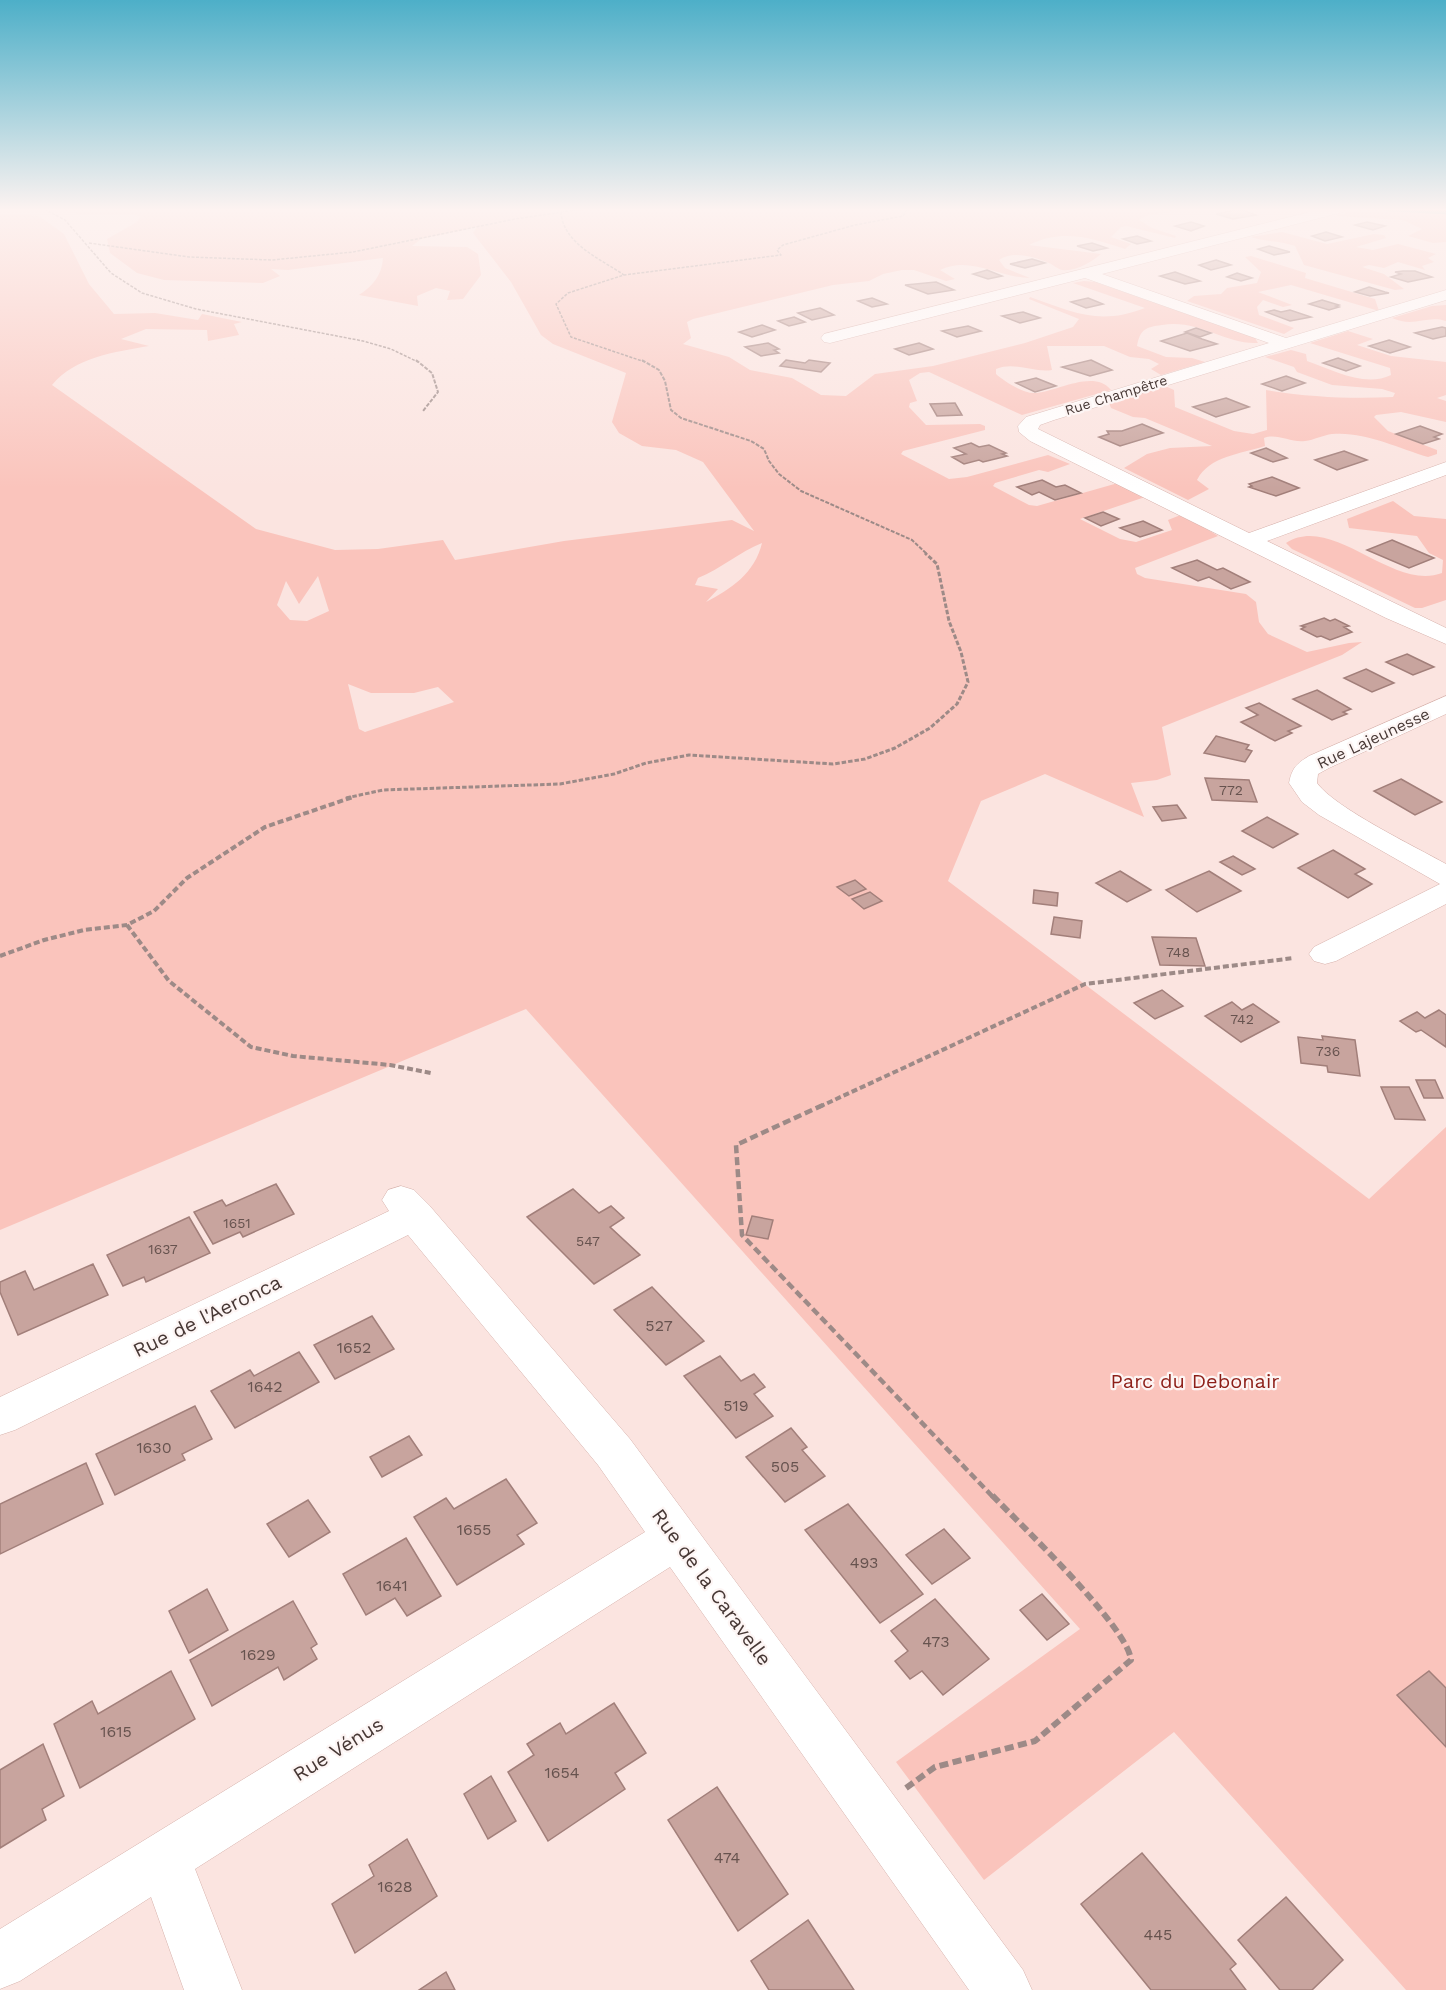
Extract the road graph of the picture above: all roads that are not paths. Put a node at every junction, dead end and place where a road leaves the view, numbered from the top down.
1 (972, 302) edge
2 (1168, 302) edge
3 (1424, 302) edge
4 (830, 338) dead end
5 (1287, 344) junction
6 (1446, 468) edge
7 (1247, 541) junction
8 (1446, 637) edge
9 (1446, 704) edge
10 (1446, 877) edge
11 (1446, 892) edge
12 (1325, 954) road end
13 (408, 1207) joint
14 (0, 1417) edge
15 (677, 1538) junction
16 (164, 1858) junction
17 (0, 1961) edge
18 (213, 1990) edge
19 (1003, 1990) edge

1 - 4 street
2 - 5 street
3 - 5 street, Rue Champêtre
5 - 7 street, Rue Champêtre
6 - 7 street
7 - 8 street, Rue Champêtre
9 - 10 street, Rue Lajeunesse
11 - 12 street
13 - 14 street, Rue de l'Aeronca
13 - 15 street, Rue de la Caravelle
15 - 16 street, Rue Vénus
15 - 19 street, Rue de la Caravelle
16 - 17 street, Rue Vénus
16 - 18 street

